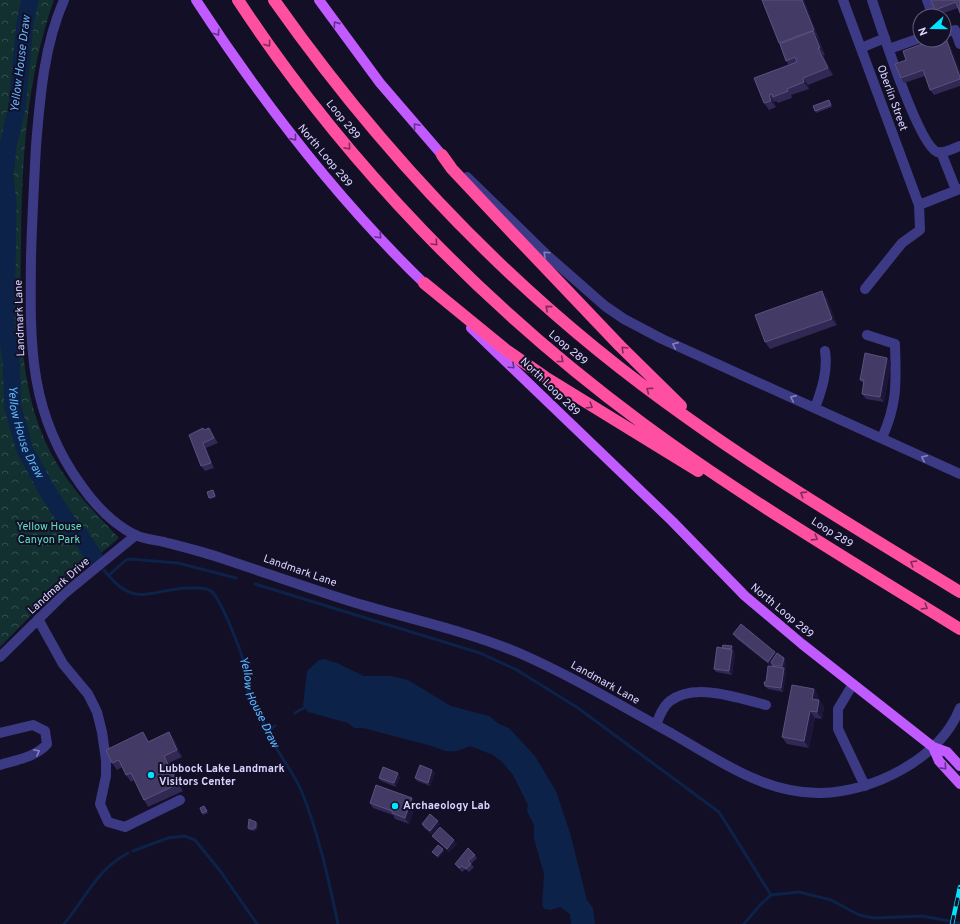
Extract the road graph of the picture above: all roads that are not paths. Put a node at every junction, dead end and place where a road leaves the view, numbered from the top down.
1 (64, 0) edge
2 (196, 0) edge
3 (238, 0) edge
4 (274, 0) edge
5 (318, 0) edge
6 (843, 0) edge
7 (872, 0) edge
8 (952, 31) edge
9 (885, 38) junction
10 (912, 41) edge
11 (960, 44) edge
12 (861, 48) junction
13 (889, 49) junction
14 (960, 146) edge
15 (941, 152) junction
16 (442, 155) junction
17 (958, 189) edge
18 (919, 205) junction
19 (424, 283) junction
20 (866, 289) dead end
21 (867, 335) dead end
22 (825, 351) dead end
23 (815, 408) junction
24 (882, 438) junction
25 (736, 451) junction
26 (960, 474) edge
27 (782, 517) junction
28 (136, 535) junction
29 (960, 592) edge
30 (38, 619) junction
31 (960, 629) edge
32 (0, 657) edge
33 (853, 684) junction
34 (766, 705) dead end
35 (960, 708) edge
36 (656, 725) junction
37 (0, 733) edge
38 (933, 747) junction
39 (0, 765) edge
40 (960, 766) edge
41 (960, 784) edge
42 (864, 786) junction
43 (180, 800) dead end

1 - 28 street, Landmark Lane
2 -> 19 main road, North Loop 289
3 -> 27 highway, Loop 289
25 -> 4 highway, Loop 289
16 -> 5 main road
6 - 12 street, Oberlin Street
7 - 9 street
8 - 11 street
9 - 12 street
9 - 13 street
10 - 13 street
12 - 18 street, Oberlin Street
13 - 15 street
14 - 15 street
15 - 17 street
23 -> 16 street
25 -> 16 highway
17 - 18 street
18 - 20 street, Oberlin Street
19 -> 27 highway
19 -> 33 main road, North Loop 289
21 - 24 street
22 - 23 street
23 - 24 street
26 -> 24 street
29 -> 25 highway, Loop 289
27 -> 31 highway, Loop 289
28 - 30 street, Landmark Drive
28 - 36 street, Landmark Lane
30 - 32 street, Landmark Drive
30 - 43 street
33 - 38 main road, North Loop 289
33 - 42 street
34 - 36 street
35 - 38 street, Landmark Lane
36 - 42 street, Landmark Lane
39 -> 37 street
38 - 40 main road, North Loop 289
38 -> 41 main road, North Loop 289
38 - 42 street, Landmark Lane

